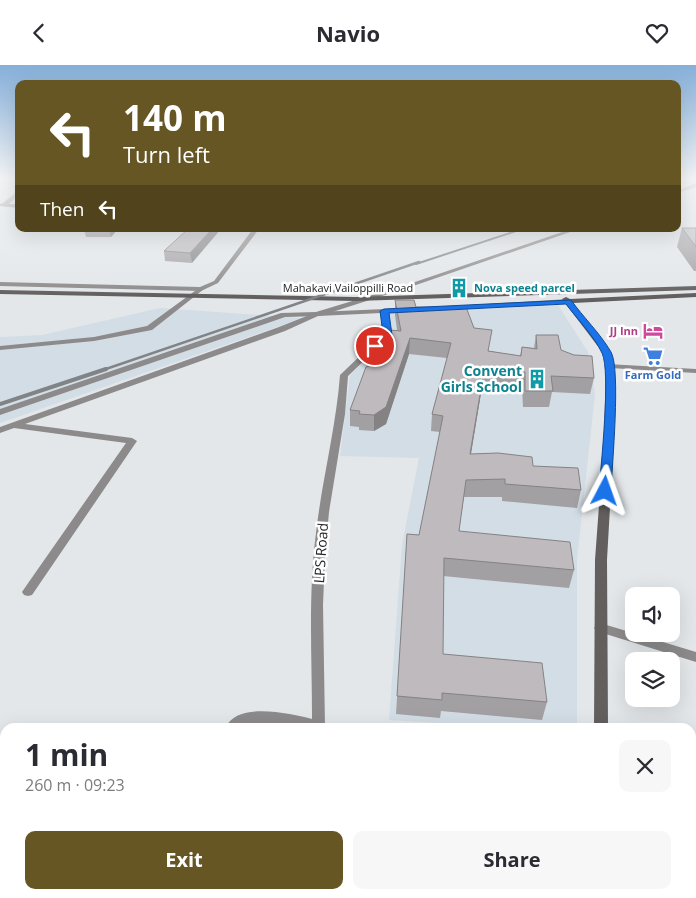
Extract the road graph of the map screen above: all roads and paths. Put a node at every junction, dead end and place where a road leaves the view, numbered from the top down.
1 (254, 232) edge
2 (567, 232) edge
3 (696, 281) edge
4 (0, 284) edge
5 (696, 288) edge
6 (202, 289) junction
7 (0, 293) edge
8 (696, 295) edge
9 (568, 301) junction
10 (442, 308) edge
11 (413, 310) edge
12 (384, 311) junction
13 (317, 314) junction
14 (0, 348) edge
15 (610, 365) junction
16 (696, 371) edge
17 (0, 412) edge
18 (13, 426) junction
19 (0, 431) edge
20 (28, 592) dead end
21 (600, 628) junction
22 (696, 657) edge
23 (240, 723) edge
24 (298, 723) edge
25 (319, 723) edge
26 (601, 723) edge

1 - 6 street
2 - 13 street
3 - 9 main road
4 - 6 street
5 - 7 main road, Mahakavi Vailoppilli Road
6 - 14 street
8 - 9 main road
9 - 10 street
9 - 15 main road
11 - 12 street
12 - 13 street
12 - 25 street, LPS Road
13 - 17 street
13 - 18 street
15 - 16 street
15 - 21 main road
18 - 19 street
18 - 20 street
21 - 22 street
21 - 26 main road
23 - 24 street, LPS Road

